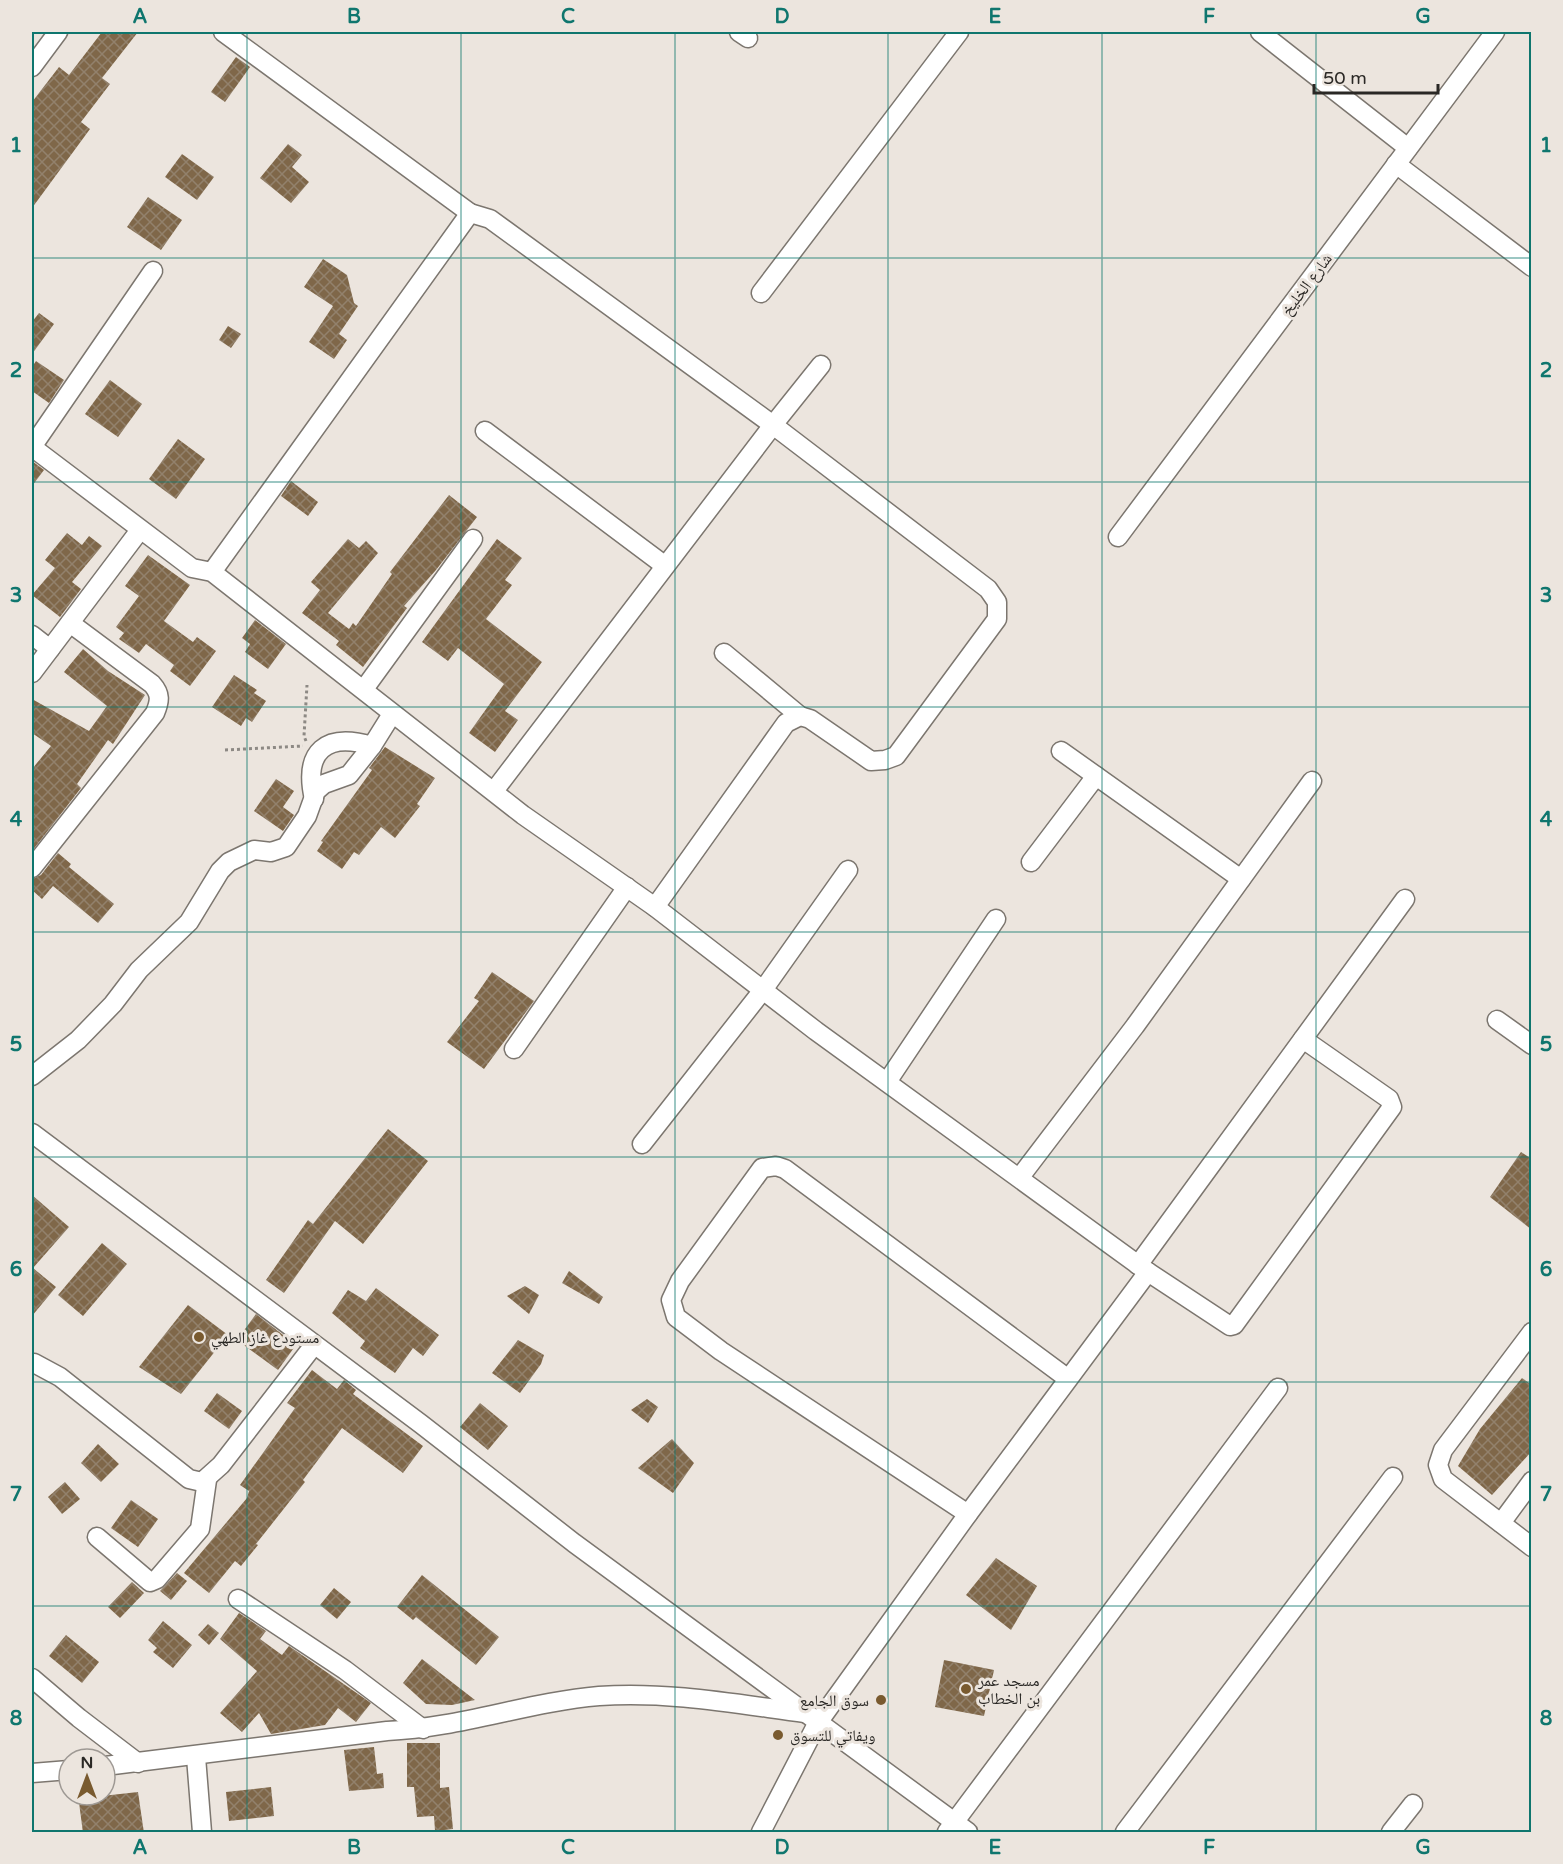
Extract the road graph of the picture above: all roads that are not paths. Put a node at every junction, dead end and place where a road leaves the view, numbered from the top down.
1 (58, 32) edge
2 (223, 32) edge
3 (959, 32) edge
4 (1260, 32) edge
5 (1489, 34) edge
6 (32, 67) edge
7 (1408, 148) junction
8 (1396, 164) junction
9 (470, 213) junction
10 (1532, 267) edge
11 (153, 271) dead end
12 (761, 293) dead end
13 (821, 365) dead end
14 (773, 425) junction
15 (485, 431) dead end
16 (32, 447) edge
17 (140, 530) junction
18 (1118, 537) dead end
19 (473, 539) dead end
20 (664, 565) junction
21 (212, 572) junction
22 (70, 623) junction
23 (32, 635) edge
24 (50, 649) junction
25 (724, 653) dead end
26 (32, 673) edge
27 (364, 689) junction
28 (392, 714) junction
29 (800, 716) junction
30 (372, 746) junction
31 (1061, 751) dead end
32 (1096, 776) junction
33 (1312, 781) dead end
34 (494, 791) junction
35 (314, 799) junction
36 (1031, 862) dead end
37 (32, 868) edge
38 (848, 870) dead end
39 (1241, 879) junction
40 (627, 887) junction
41 (1405, 898) dead end
42 (655, 907) junction
43 (996, 919) dead end
44 (763, 990) junction
45 (1497, 1020) dead end
46 (1303, 1039) junction
47 (1532, 1045) edge
48 (514, 1049) dead end
49 (32, 1076) edge
50 (887, 1082) junction
51 (32, 1133) edge
52 (642, 1144) dead end
53 (1020, 1177) junction
54 (1143, 1268) junction
55 (1532, 1332) edge
56 (314, 1345) junction
57 (34, 1363) dead end
58 (1067, 1378) junction
59 (1278, 1388) dead end
60 (1393, 1477) dead end
61 (207, 1480) junction
62 (1532, 1481) edge
63 (968, 1514) junction
64 (1501, 1523) junction
65 (97, 1537) dead end
66 (1532, 1547) edge
67 (238, 1599) dead end
68 (32, 1678) edge
69 (812, 1719) junction
70 (423, 1730) junction
71 (196, 1757) junction
72 (138, 1763) junction
73 (117, 1765) edge
74 (57, 1771) edge
75 (32, 1773) edge
76 (1413, 1804) dead end
77 (956, 1829) edge
78 (202, 1833) edge
79 (761, 1833) edge
80 (1125, 1833) edge
81 (1390, 1833) edge

1 - 6 street
2 - 9 street
3 - 12 street
4 - 7 street
5 - 7 street, شارع الخليخ
7 - 8 street, شارع الخليخ
8 - 10 street
8 - 18 street, شارع الخليخ
9 - 14 street
9 - 21 street
11 - 16 street
13 - 14 street
14 - 20 street
14 - 29 street
15 - 20 street
16 - 17 street
17 - 21 street
17 - 22 street
19 - 27 street
20 - 34 street
21 - 27 street
22 - 24 street
22 - 37 street
23 - 24 street
24 - 26 street
25 - 29 street
27 - 28 street
28 - 30 street
28 - 34 street
29 - 42 street
30 - 35 street
30 - 35 street
31 - 32 street
32 - 36 street
32 - 39 street
33 - 39 street
34 - 40 street
35 - 49 street
38 - 44 street
39 - 53 street
40 - 42 street
40 - 48 street
41 - 46 street
42 - 44 street
43 - 50 street
44 - 50 street
44 - 52 street
45 - 47 street
46 - 54 street
46 - 54 street
50 - 53 street
51 - 56 street
53 - 54 street
54 - 58 street
55 - 64 street
56 - 61 street
56 - 69 street
57 - 61 street
58 - 63 street
58 - 63 street
59 - 77 street
60 - 80 street
61 - 65 street
62 - 64 street
63 - 69 street
64 - 66 street
67 - 70 street
68 - 72 street
69 - 70 street
69 - 77 street
69 - 79 street
70 - 71 street
71 - 72 street
71 - 78 street
72 - 73 street
74 - 75 street
76 - 81 street

